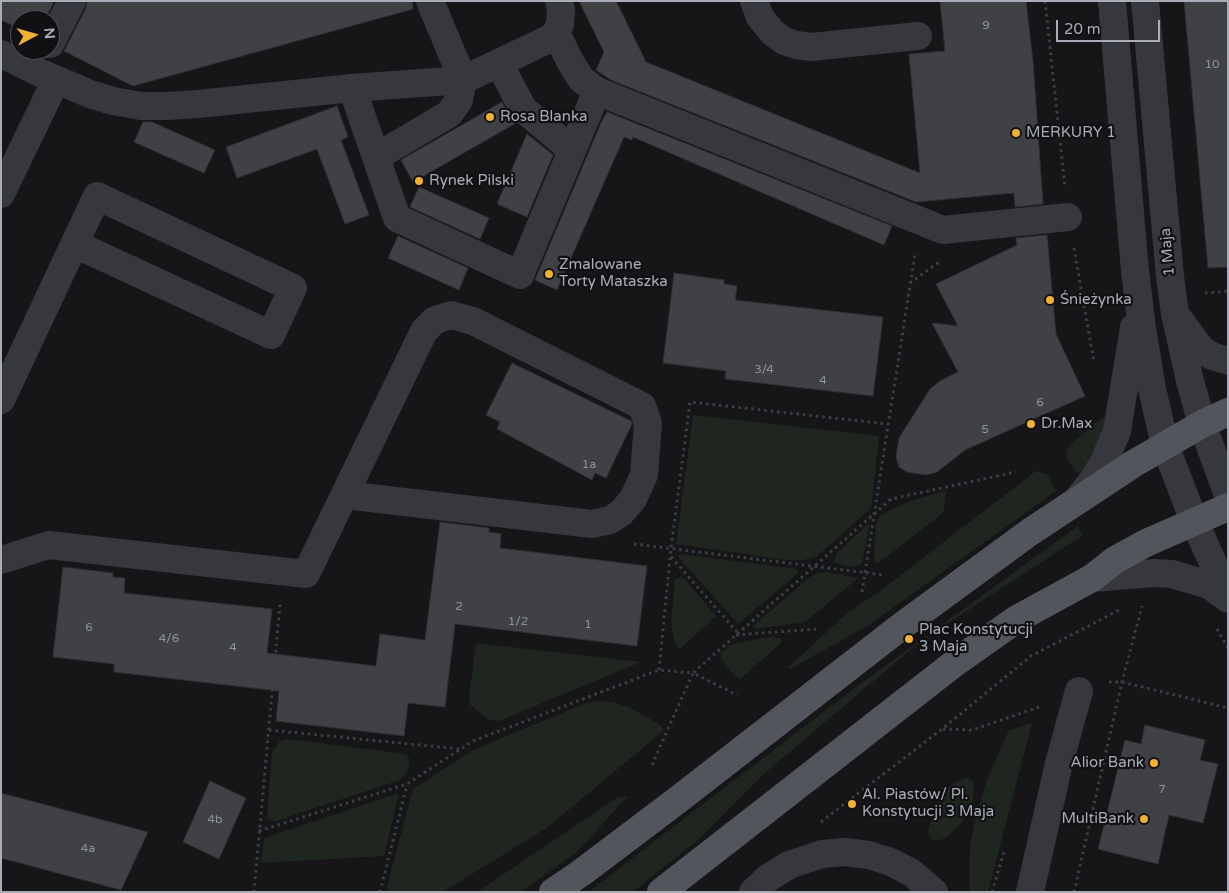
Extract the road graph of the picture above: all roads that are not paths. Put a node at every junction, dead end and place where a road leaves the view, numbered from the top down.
1 (72, 1) edge
2 (430, 1) edge
3 (559, 1) edge
4 (754, 1) edge
5 (1112, 1) edge
6 (1145, 1) edge
7 (60, 24) edge
8 (556, 33) junction
9 (918, 36) dead end
10 (3, 59) edge
11 (499, 63) junction
12 (46, 67) edge
13 (463, 80) junction
14 (352, 88) junction
15 (597, 91) junction
16 (572, 150) junction
17 (376, 157) junction
18 (1, 194) edge
19 (1068, 217) dead end
20 (75, 244) junction
21 (1138, 298) junction
22 (1175, 314) junction
23 (1228, 361) edge
24 (1, 400) edge
25 (1228, 412) edge
26 (1202, 424) junction
27 (1165, 445) junction
28 (345, 495) junction
29 (1228, 495) edge
30 (1074, 503) junction
31 (1228, 507) edge
32 (1194, 521) junction
33 (1, 560) edge
34 (1092, 578) junction
35 (1228, 598) edge
36 (1079, 691) dead end
37 (906, 882) edge
38 (553, 892) edge
39 (661, 892) edge
40 (752, 892) edge
41 (934, 892) edge
42 (1030, 892) edge

1 - 7 street
2 - 13 street
3 - 8 street
4 - 9 street
5 - 21 street
6 - 22 street, 1 Maja
8 - 11 street
8 - 15 street
10 - 12 street
11 - 13 street
11 - 16 street
12 - 14 street
12 - 18 street
13 - 14 street
13 - 17 street
14 - 17 street
15 - 16 street
15 - 19 street
16 - 17 street
20 - 20 street
20 - 24 street
21 - 27 street
21 - 30 street
22 - 23 street
22 - 26 street, 1 Maja
25 - 26 main road
26 - 27 main road
26 - 29 street, 1 Maja
27 - 30 main road
27 - 32 street
28 - 28 street
28 - 33 street
30 - 38 main road
31 - 32 main road
32 - 34 main road
32 - 35 street
34 - 35 street
34 - 39 main road
36 - 42 street
37 - 40 street
37 - 41 street

